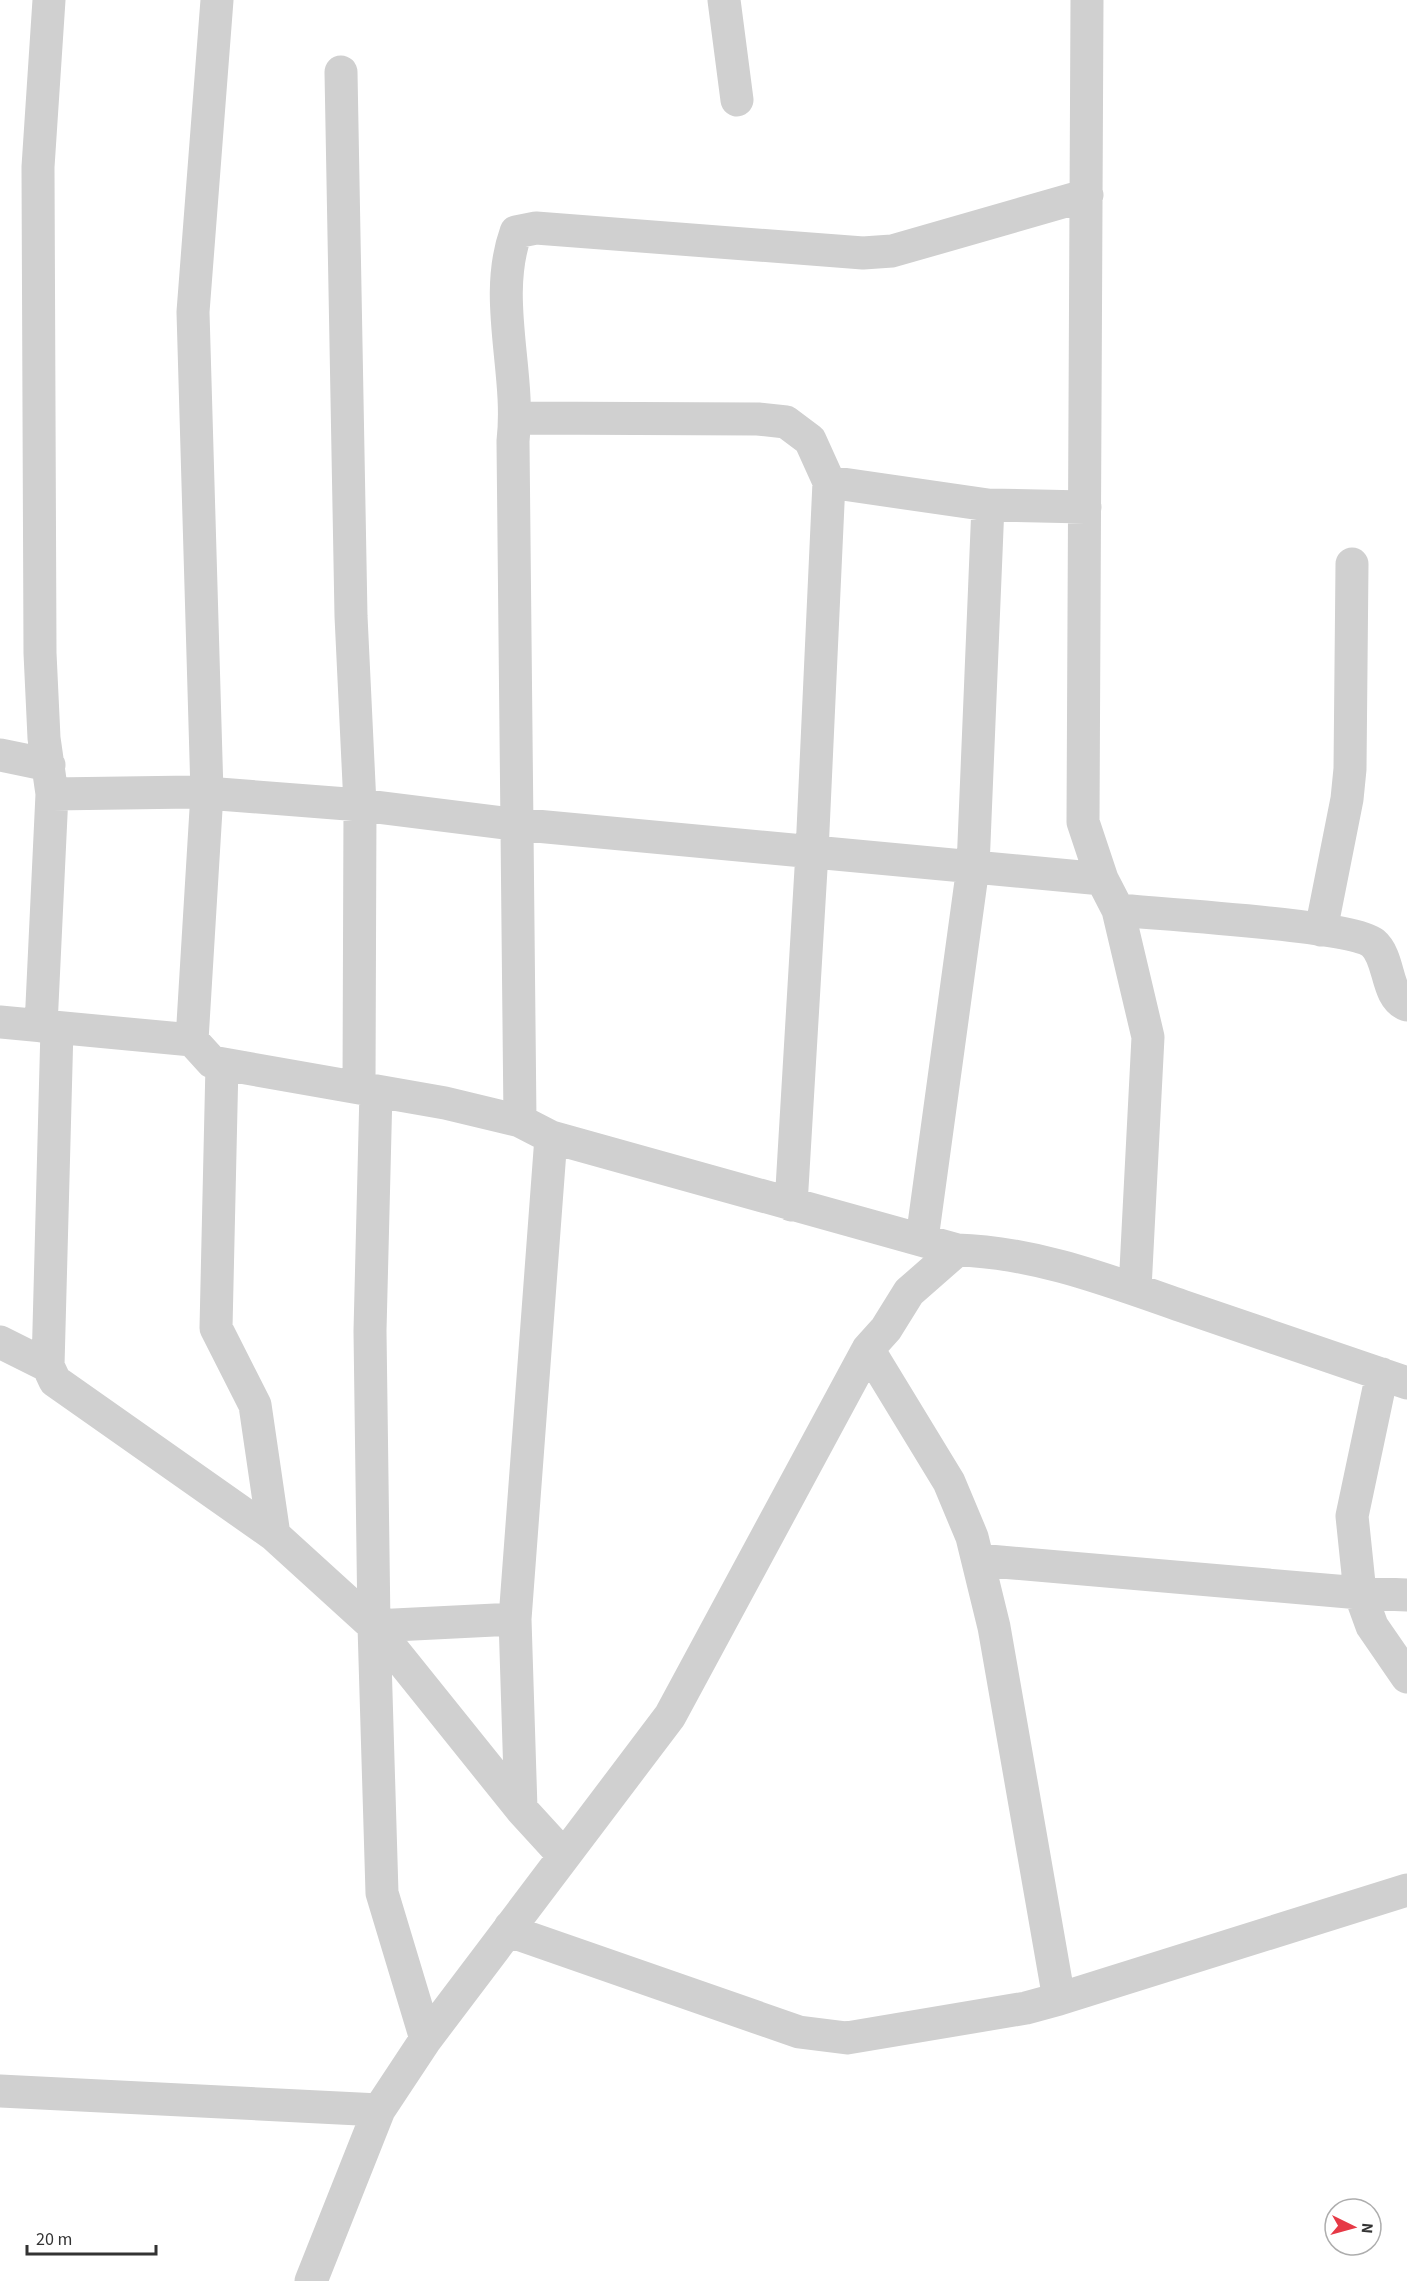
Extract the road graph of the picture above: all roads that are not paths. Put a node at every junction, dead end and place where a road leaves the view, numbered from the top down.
1 (50, 0) edge
2 (217, 0) edge
3 (724, 0) edge
4 (1087, 0) edge
5 (341, 72) dead end
6 (737, 100) dead end
7 (1087, 195) junction
8 (516, 417) junction
9 (829, 482) junction
10 (988, 505) junction
11 (1085, 507) junction
12 (1352, 564) dead end
13 (0, 755) edge
14 (50, 780) junction
15 (207, 793) junction
16 (360, 805) junction
17 (516, 824) junction
18 (812, 852) junction
19 (973, 867) junction
20 (1102, 879) junction
21 (1118, 910) junction
22 (1321, 930) junction
23 (1407, 1005) edge
24 (0, 1022) edge
25 (49, 1027) junction
26 (192, 1040) junction
27 (222, 1064) junction
28 (368, 1089) junction
29 (520, 1121) junction
30 (551, 1137) junction
31 (791, 1205) junction
32 (922, 1239) junction
33 (957, 1250) junction
34 (1135, 1289) junction
35 (0, 1342) edge
36 (868, 1349) junction
37 (48, 1366) junction
38 (1394, 1378) edge
39 (274, 1534) junction
40 (978, 1560) junction
41 (1360, 1593) junction
42 (1407, 1595) edge
43 (515, 1619) junction
44 (374, 1626) junction
45 (1407, 1677) edge
46 (521, 1809) junction
47 (564, 1856) junction
48 (1407, 1890) edge
49 (510, 1927) junction
50 (1059, 1999) junction
51 (426, 2038) junction
52 (0, 2091) edge
53 (379, 2110) junction
54 (311, 2281) edge

1 - 14 street
2 - 15 street
3 - 6 street
4 - 7 street
5 - 16 street
7 - 8 street
7 - 11 street
8 - 9 street
8 - 17 street
9 - 10 street
9 - 18 street
10 - 11 street
10 - 19 street
11 - 20 street
12 - 22 street
13 - 14 street
14 - 15 street
14 - 25 street
15 - 16 street
15 - 26 street
16 - 17 street
16 - 28 street
17 - 18 street
17 - 29 street
18 - 19 street
18 - 31 street
19 - 20 street
19 - 32 street
20 - 21 street
21 - 22 street
21 - 34 street
22 - 23 street
24 - 25 street
25 - 26 street
25 - 37 street
26 - 27 street
27 - 28 street
27 - 39 street
28 - 29 street
28 - 44 street
29 - 30 street
30 - 31 street
30 - 43 street
31 - 32 street
32 - 33 street
33 - 34 street
33 - 36 street
34 - 38 street
35 - 37 street
36 - 40 street
36 - 47 street
37 - 39 street
38 - 41 street
39 - 44 street
40 - 41 street
40 - 50 street
41 - 42 street
41 - 45 street
43 - 44 street
43 - 46 street
44 - 46 street
44 - 51 street
46 - 47 street
47 - 49 street
48 - 50 street
49 - 50 street
49 - 51 street
51 - 53 street
52 - 53 street
53 - 54 street

